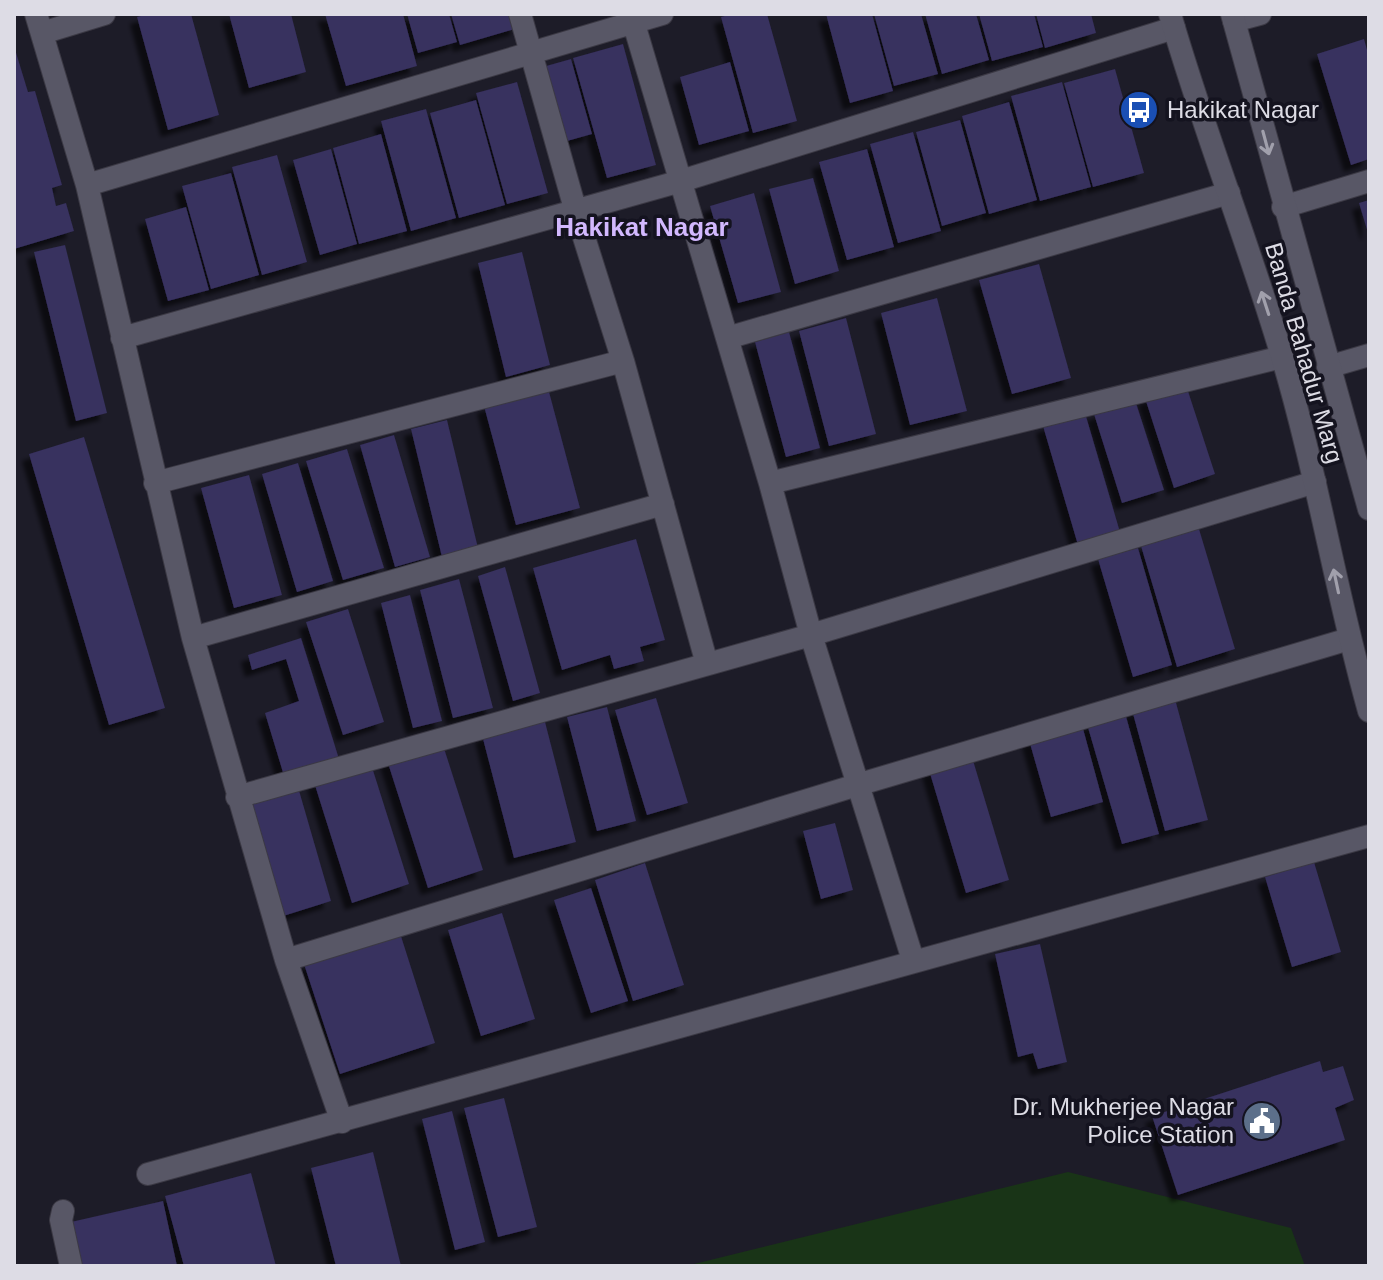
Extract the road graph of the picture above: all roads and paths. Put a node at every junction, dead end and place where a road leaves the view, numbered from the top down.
1 (104, 14) edge
2 (520, 14) edge
3 (662, 14) edge
4 (1260, 14) edge
5 (632, 18) edge
6 (1233, 18) edge
7 (1172, 21) edge
8 (39, 24) edge
9 (531, 53) junction
10 (681, 181) junction
11 (1369, 181) edge
12 (87, 185) junction
13 (1229, 193) junction
14 (1283, 207) junction
15 (576, 212) junction
16 (122, 338) junction
17 (727, 338) junction
18 (1369, 355) edge
19 (1282, 357) junction
20 (623, 361) junction
21 (1328, 367) junction
22 (1315, 482) junction
23 (155, 483) junction
24 (770, 483) junction
25 (663, 504) junction
26 (1369, 509) edge
27 (811, 635) junction
28 (193, 638) junction
29 (1349, 639) junction
30 (707, 664) junction
31 (1369, 711) edge
32 (857, 785) junction
33 (237, 797) junction
34 (1369, 836) edge
35 (286, 960) junction
36 (913, 960) junction
37 (342, 1122) junction
38 (148, 1174) dead end
39 (63, 1211) dead end
40 (71, 1266) edge

1 - 8 street
2 - 9 street
3 - 5 street
4 - 6 street
5 - 9 street
5 - 10 street
6 -> 14 street, Banda Bahadur Marg
7 - 10 street
7 - 13 street, Banda Bahadur Marg
8 - 12 street
9 - 12 street
9 - 15 street
10 - 15 street
10 - 17 street
11 - 14 street
12 - 16 street
13 - 17 street
19 -> 13 street, Banda Bahadur Marg
14 - 21 street, Banda Bahadur Marg
15 - 16 street
15 - 20 street
16 - 23 street
17 - 24 street
18 - 21 street
19 - 22 street, Banda Bahadur Marg
19 - 24 street
20 - 23 street
20 - 25 street
21 - 26 street, Banda Bahadur Marg
22 - 27 street
29 -> 22 street, Banda Bahadur Marg
23 - 28 street
24 - 27 street
25 - 28 street
25 - 30 street
27 - 30 street
27 - 32 street
28 - 33 street
29 - 31 street, Banda Bahadur Marg
29 - 32 street
30 - 33 street
32 - 35 street
32 - 36 street
33 - 35 street
34 - 36 street
35 - 37 street
36 - 37 street
37 - 38 street
39 - 40 street

